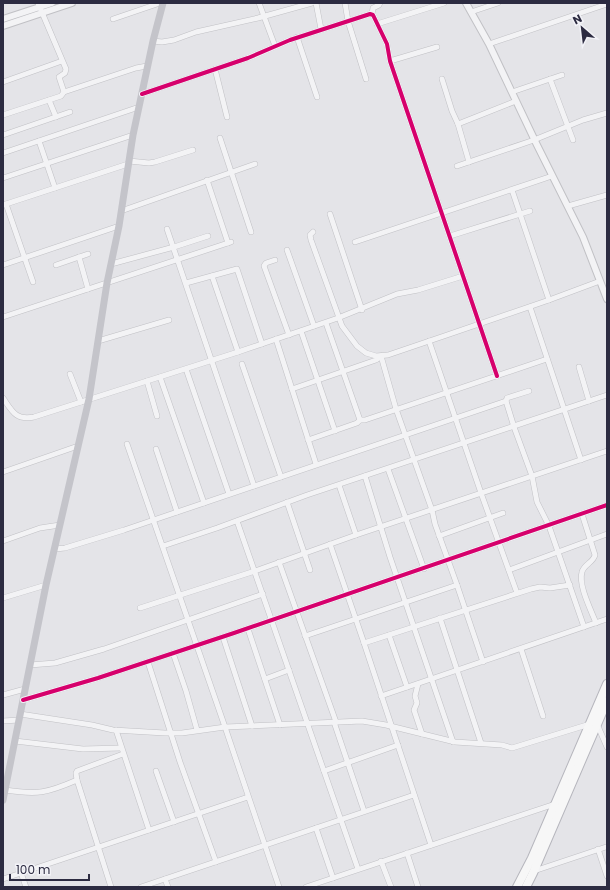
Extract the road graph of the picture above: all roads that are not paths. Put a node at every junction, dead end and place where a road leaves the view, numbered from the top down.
1 (52, 3) edge
2 (72, 3) edge
3 (160, 3) edge
4 (163, 3) edge
5 (259, 3) edge
6 (312, 3) edge
7 (316, 3) edge
8 (345, 3) edge
9 (380, 3) edge
10 (444, 3) edge
11 (466, 3) edge
12 (498, 3) edge
13 (607, 4) edge
14 (596, 5) edge
15 (40, 8) edge
16 (471, 12) junction
17 (372, 14) junction
18 (264, 17) junction
19 (3, 19) edge
20 (113, 19) dead end
21 (348, 21) junction
22 (377, 24) junction
23 (3, 26) edge
24 (321, 30) junction
25 (297, 37) junction
26 (153, 42) junction
27 (489, 44) junction
28 (274, 46) junction
29 (437, 47) dead end
30 (62, 61) junction
31 (390, 61) junction
32 (147, 66) junction
33 (215, 69) junction
34 (562, 75) dead end
35 (366, 79) dead end
36 (442, 79) dead end
37 (550, 79) junction
38 (3, 82) edge
39 (64, 92) junction
40 (512, 92) junction
41 (142, 94) junction
42 (316, 97) dead end
43 (49, 100) junction
44 (516, 101) junction
45 (139, 106) junction
46 (70, 112) dead end
47 (607, 113) edge
48 (3, 115) edge
49 (56, 117) junction
50 (227, 117) dead end
51 (458, 124) junction
52 (567, 126) junction
53 (3, 135) edge
54 (133, 135) junction
55 (220, 138) dead end
56 (534, 140) junction
57 (573, 140) dead end
58 (39, 141) junction
59 (193, 150) dead end
60 (3, 153) edge
61 (469, 162) junction
62 (47, 163) junction
63 (129, 163) junction
64 (255, 164) dead end
65 (457, 166) dead end
66 (232, 172) junction
67 (552, 176) junction
68 (3, 178) edge
69 (208, 180) junction
70 (55, 188) junction
71 (512, 190) junction
72 (607, 195) edge
73 (5, 205) edge
74 (568, 206) junction
75 (121, 211) junction
76 (530, 211) dead end
77 (330, 214) dead end
78 (442, 214) junction
79 (520, 214) junction
80 (119, 226) junction
81 (167, 229) dead end
82 (251, 232) dead end
83 (313, 232) dead end
84 (208, 236) dead end
85 (450, 236) junction
86 (356, 242) dead end
87 (174, 247) junction
88 (287, 250) dead end
89 (88, 254) dead end
90 (79, 257) junction
91 (25, 258) junction
92 (178, 260) junction
93 (275, 260) dead end
94 (111, 264) junction
95 (3, 265) edge
96 (56, 265) dead end
97 (212, 276) junction
98 (463, 276) junction
99 (600, 281) junction
100 (33, 282) dead end
101 (108, 283) junction
102 (186, 283) junction
103 (88, 289) junction
104 (606, 292) edge
105 (607, 299) edge
106 (549, 300) junction
107 (530, 307) junction
108 (362, 310) junction
109 (3, 317) edge
110 (338, 318) junction
111 (169, 320) dead end
112 (326, 323) junction
113 (480, 324) junction
114 (314, 326) junction
115 (301, 331) junction
116 (289, 335) junction
117 (276, 339) junction
118 (98, 341) junction
119 (429, 341) junction
120 (262, 344) junction
121 (238, 352) junction
122 (381, 356) junction
123 (548, 359) junction
124 (213, 361) junction
125 (242, 364) dead end
126 (579, 367) dead end
127 (186, 369) junction
128 (343, 371) junction
129 (70, 374) dead end
130 (497, 376) junction
131 (160, 377) junction
132 (318, 380) junction
133 (146, 381) junction
134 (292, 389) junction
135 (529, 391) dead end
136 (447, 392) junction
137 (607, 395) edge
138 (3, 398) edge
139 (89, 399) junction
140 (506, 401) junction
141 (589, 401) junction
142 (81, 402) junction
143 (396, 409) junction
144 (564, 410) junction
145 (157, 416) dead end
146 (456, 418) junction
147 (360, 420) junction
148 (514, 427) junction
149 (335, 431) junction
150 (405, 435) junction
151 (308, 440) junction
152 (465, 443) junction
153 (127, 444) dead end
154 (78, 446) junction
155 (156, 449) dead end
156 (607, 451) edge
157 (414, 460) junction
158 (581, 460) junction
159 (316, 464) junction
160 (388, 469) junction
161 (3, 472) edge
162 (281, 476) junction
163 (365, 476) junction
164 (532, 476) junction
165 (339, 485) junction
166 (254, 486) junction
167 (481, 493) junction
168 (228, 494) junction
169 (287, 502) junction
170 (204, 503) junction
171 (607, 505) edge
172 (432, 510) junction
173 (177, 512) junction
174 (503, 513) dead end
175 (582, 514) junction
176 (405, 518) junction
177 (490, 518) junction
178 (153, 519) junction
179 (237, 520) junction
180 (60, 525) junction
181 (549, 526) junction
182 (380, 527) junction
183 (607, 534) edge
184 (356, 535) junction
185 (439, 536) junction
186 (591, 540) junction
187 (3, 541) edge
188 (499, 543) junction
189 (330, 544) junction
190 (163, 546) junction
191 (55, 549) junction
192 (558, 551) junction
193 (304, 553) junction
194 (448, 561) junction
195 (279, 562) junction
196 (424, 569) junction
197 (310, 570) dead end
198 (509, 570) junction
199 (255, 571) junction
200 (397, 578) junction
201 (46, 585) junction
202 (458, 585) junction
203 (570, 585) junction
204 (263, 594) junction
205 (517, 594) junction
206 (180, 595) junction
207 (347, 595) junction
208 (3, 598) edge
209 (406, 603) junction
210 (140, 608) dead end
211 (466, 610) junction
212 (297, 612) junction
213 (440, 618) junction
214 (607, 619) edge
215 (188, 620) junction
216 (272, 620) junction
217 (356, 620) junction
218 (596, 623) junction
219 (414, 627) junction
220 (584, 627) junction
221 (248, 629) junction
222 (388, 635) junction
223 (305, 636) junction
224 (223, 637) junction
225 (364, 643) junction
226 (197, 646) junction
227 (521, 649) junction
228 (173, 653) junction
229 (148, 662) junction
230 (483, 662) junction
231 (30, 665) junction
232 (289, 670) junction
233 (458, 670) junction
234 (264, 678) junction
235 (432, 679) junction
236 (418, 684) junction
237 (607, 684) edge
238 (407, 687) junction
239 (26, 689) junction
240 (3, 695) edge
241 (381, 696) junction
242 (23, 700) junction
243 (607, 701) edge
244 (605, 712) edge
245 (543, 716) dead end
246 (20, 717) junction
247 (3, 721) edge
248 (335, 722) junction
249 (308, 723) junction
250 (280, 724) junction
251 (593, 724) junction
252 (225, 726) junction
253 (252, 726) junction
254 (392, 726) junction
255 (116, 730) junction
256 (197, 730) junction
257 (171, 733) junction
258 (422, 734) junction
259 (15, 741) junction
260 (452, 742) junction
261 (481, 743) junction
262 (398, 745) junction
263 (607, 747) edge
264 (121, 748) junction
265 (123, 754) junction
266 (348, 763) junction
267 (156, 771) dead end
268 (324, 771) junction
269 (77, 780) junction
270 (5, 790) junction
271 (414, 795) junction
272 (248, 797) junction
273 (3, 800) edge
274 (555, 804) junction
275 (364, 811) junction
276 (199, 813) junction
277 (341, 820) junction
278 (174, 822) junction
279 (316, 828) junction
280 (149, 830) junction
281 (265, 845) junction
282 (431, 845) junction
283 (606, 846) dead end
284 (98, 847) junction
285 (598, 849) junction
286 (407, 853) junction
287 (604, 858) edge
288 (216, 862) junction
289 (381, 862) junction
290 (358, 869) junction
291 (534, 871) junction
292 (21, 873) junction
293 (607, 876) edge
294 (333, 878) junction
295 (3, 879) edge
296 (165, 879) junction
297 (26, 887) edge
298 (111, 887) edge
299 (141, 887) edge
300 (168, 887) edge
301 (279, 887) edge
302 (306, 887) edge
303 (391, 887) edge
304 (418, 887) edge
305 (518, 887) edge
306 (526, 887) edge

1 - 15 street
2 - 15 street
3 - 20 street
4 - 26 main road
5 - 18 street
6 - 18 street
7 - 24 street
8 - 21 street
9 - 17 street
10 - 22 street
11 - 16 street
12 - 16 street
13 - 14 street
14 - 27 street
15 - 19 street
15 - 23 street
15 - 30 street
16 - 27 street
17 - 21 street
17 - 22 street
18 - 26 street
18 - 28 street
21 - 24 street
21 - 35 street
22 - 31 street
24 - 25 street
25 - 28 street
25 - 42 street
26 - 32 main road
27 - 40 street
28 - 33 street
29 - 31 street
30 - 38 street
30 - 39 street
31 - 78 street
32 - 39 street
32 - 41 main road
33 - 41 street
33 - 50 street
34 - 37 street
36 - 51 street
37 - 40 street
37 - 52 street
39 - 43 street
40 - 44 street
41 - 45 main road
43 - 48 street
43 - 49 street
44 - 51 street
44 - 56 street
45 - 54 main road
45 - 58 street
46 - 49 street
47 - 52 street
49 - 53 street
51 - 61 street
52 - 56 street
52 - 57 street
54 - 62 street
54 - 63 main road
55 - 66 street
56 - 61 street
56 - 67 street
58 - 60 street
58 - 62 street
59 - 63 street
61 - 65 street
62 - 68 street
62 - 70 street
63 - 70 street
63 - 75 main road
64 - 66 street
66 - 69 street
66 - 82 street
67 - 71 street
67 - 74 street
69 - 75 street
69 - 92 street
70 - 73 street
71 - 78 street
71 - 79 street
72 - 74 street
73 - 91 street
74 - 99 street
75 - 80 main road
76 - 79 street
77 - 108 street
78 - 85 street
78 - 86 street
79 - 85 street
79 - 106 street
80 - 91 street
80 - 94 main road
81 - 87 street
83 - 110 street
84 - 87 street
85 - 98 street
87 - 92 street
87 - 94 street
88 - 114 street
89 - 90 street
90 - 96 street
90 - 103 street
91 - 95 street
91 - 100 street
92 - 101 street
92 - 102 street
93 - 116 street
94 - 101 main road
97 - 102 street
97 - 120 street
97 - 121 street
98 - 108 street
98 - 113 street
99 - 104 street
99 - 106 street
101 - 103 street
101 - 118 main road
102 - 124 street
103 - 109 street
104 - 105 street
106 - 107 street
107 - 113 street
107 - 123 street
108 - 110 street
110 - 112 street
110 - 122 street
111 - 118 street
112 - 114 street
112 - 128 street
113 - 119 street
113 - 130 street
114 - 115 street
115 - 116 street
115 - 132 street
116 - 117 street
117 - 120 street
117 - 134 street
118 - 139 main road
119 - 122 street
119 - 136 street
120 - 121 street
121 - 124 street
122 - 128 street
122 - 143 street
123 - 130 street
123 - 144 street
124 - 127 street
124 - 166 street
125 - 162 street
126 - 141 street
127 - 131 street
127 - 168 street
128 - 132 street
128 - 147 street
129 - 142 street
130 - 136 street
131 - 133 street
131 - 170 street
132 - 134 street
132 - 149 street
133 - 139 street
133 - 145 street
134 - 151 street
135 - 140 street
136 - 143 street
136 - 146 street
137 - 141 street
138 - 142 street
139 - 142 street
139 - 154 main road
140 - 146 street
140 - 148 street
141 - 144 street
143 - 147 street
143 - 150 street
144 - 148 street
144 - 158 street
146 - 150 street
146 - 152 street
147 - 149 street
148 - 152 street
148 - 164 street
149 - 151 street
150 - 157 street
150 - 159 street
151 - 159 street
152 - 157 street
152 - 167 street
153 - 178 street
154 - 161 street
154 - 180 main road
155 - 173 street
156 - 158 street
157 - 160 street
157 - 172 street
158 - 164 street
159 - 162 street
160 - 163 street
160 - 176 street
162 - 166 street
163 - 165 street
163 - 182 street
164 - 167 street
164 - 181 street
165 - 169 street
165 - 184 street
166 - 168 street
167 - 172 street
167 - 177 street
168 - 170 street
169 - 179 street
169 - 193 street
170 - 173 street
171 - 175 street
172 - 176 street
172 - 185 street
173 - 178 street
174 - 177 street
175 - 181 street
175 - 186 street
176 - 182 street
176 - 196 street
177 - 185 street
177 - 188 street
178 - 190 street
178 - 191 street
179 - 190 street
179 - 199 street
180 - 187 street
180 - 191 main road
181 - 188 street
181 - 192 street
182 - 184 street
182 - 200 street
183 - 186 street
184 - 189 street
185 - 194 street
186 - 192 street
186 - 218 street
188 - 194 street
188 - 198 street
189 - 193 street
189 - 207 street
190 - 206 street
191 - 201 main road
192 - 198 street
192 - 203 street
193 - 195 street
193 - 197 street
194 - 196 street
194 - 202 street
195 - 199 street
195 - 212 street
196 - 200 street
198 - 205 street
199 - 204 street
199 - 206 street
200 - 207 street
200 - 209 street
201 - 208 street
201 - 231 main road
202 - 209 street
202 - 211 street
203 - 205 street
203 - 220 street
204 - 215 street
204 - 216 street
205 - 211 street
206 - 210 street
206 - 215 street
207 - 212 street
207 - 217 street
209 - 217 street
209 - 219 street
211 - 213 street
211 - 230 street
212 - 216 street
212 - 223 street
213 - 219 street
213 - 233 street
214 - 218 street
215 - 226 street
215 - 231 street
216 - 221 street
216 - 232 street
217 - 223 street
217 - 225 street
218 - 220 street
219 - 222 street
219 - 235 street
220 - 227 street
221 - 224 street
221 - 234 street
222 - 225 street
222 - 238 street
223 - 248 street
224 - 226 street
224 - 253 street
225 - 241 street
226 - 228 street
226 - 252 street
227 - 230 street
227 - 245 street
228 - 229 street
228 - 256 street
229 - 242 street
229 - 257 street
230 - 233 street
231 - 239 main road
232 - 234 street
232 - 249 street
233 - 235 street
233 - 261 street
234 - 250 street
235 - 236 street
235 - 260 street
236 - 238 street
236 - 258 street
237 - 251 highway
238 - 241 street
239 - 240 street
239 - 242 main road
241 - 254 street
242 - 246 main road
243 - 244 highway
244 - 251 highway
246 - 247 street
246 - 255 street
246 - 259 main road
248 - 249 street
248 - 254 street
248 - 266 street
249 - 250 street
249 - 268 street
250 - 253 street
251 - 261 street
251 - 263 street
251 - 274 highway
251 - 291 highway
252 - 253 street
252 - 256 street
252 - 272 street
254 - 258 street
254 - 262 street
255 - 257 street
255 - 264 street
256 - 257 street
257 - 276 street
258 - 260 street
259 - 264 street
259 - 270 main road
260 - 261 street
262 - 266 street
262 - 271 street
264 - 265 street
265 - 269 street
265 - 280 street
266 - 268 street
266 - 275 street
267 - 278 street
268 - 277 street
269 - 270 street
269 - 284 street
270 - 273 main road
271 - 275 street
271 - 282 street
272 - 276 street
272 - 281 street
274 - 282 street
274 - 305 highway
275 - 277 street
276 - 278 street
276 - 288 street
277 - 279 street
277 - 290 street
278 - 280 street
279 - 281 street
279 - 294 street
280 - 284 street
281 - 288 street
281 - 301 street
282 - 286 street
283 - 285 street
284 - 292 street
284 - 298 street
285 - 287 street
285 - 291 street
286 - 289 street
286 - 304 street
287 - 293 street
288 - 296 street
289 - 290 street
289 - 303 street
290 - 294 street
291 - 306 highway
292 - 295 street
292 - 297 street
294 - 302 street
296 - 299 street
296 - 300 street

